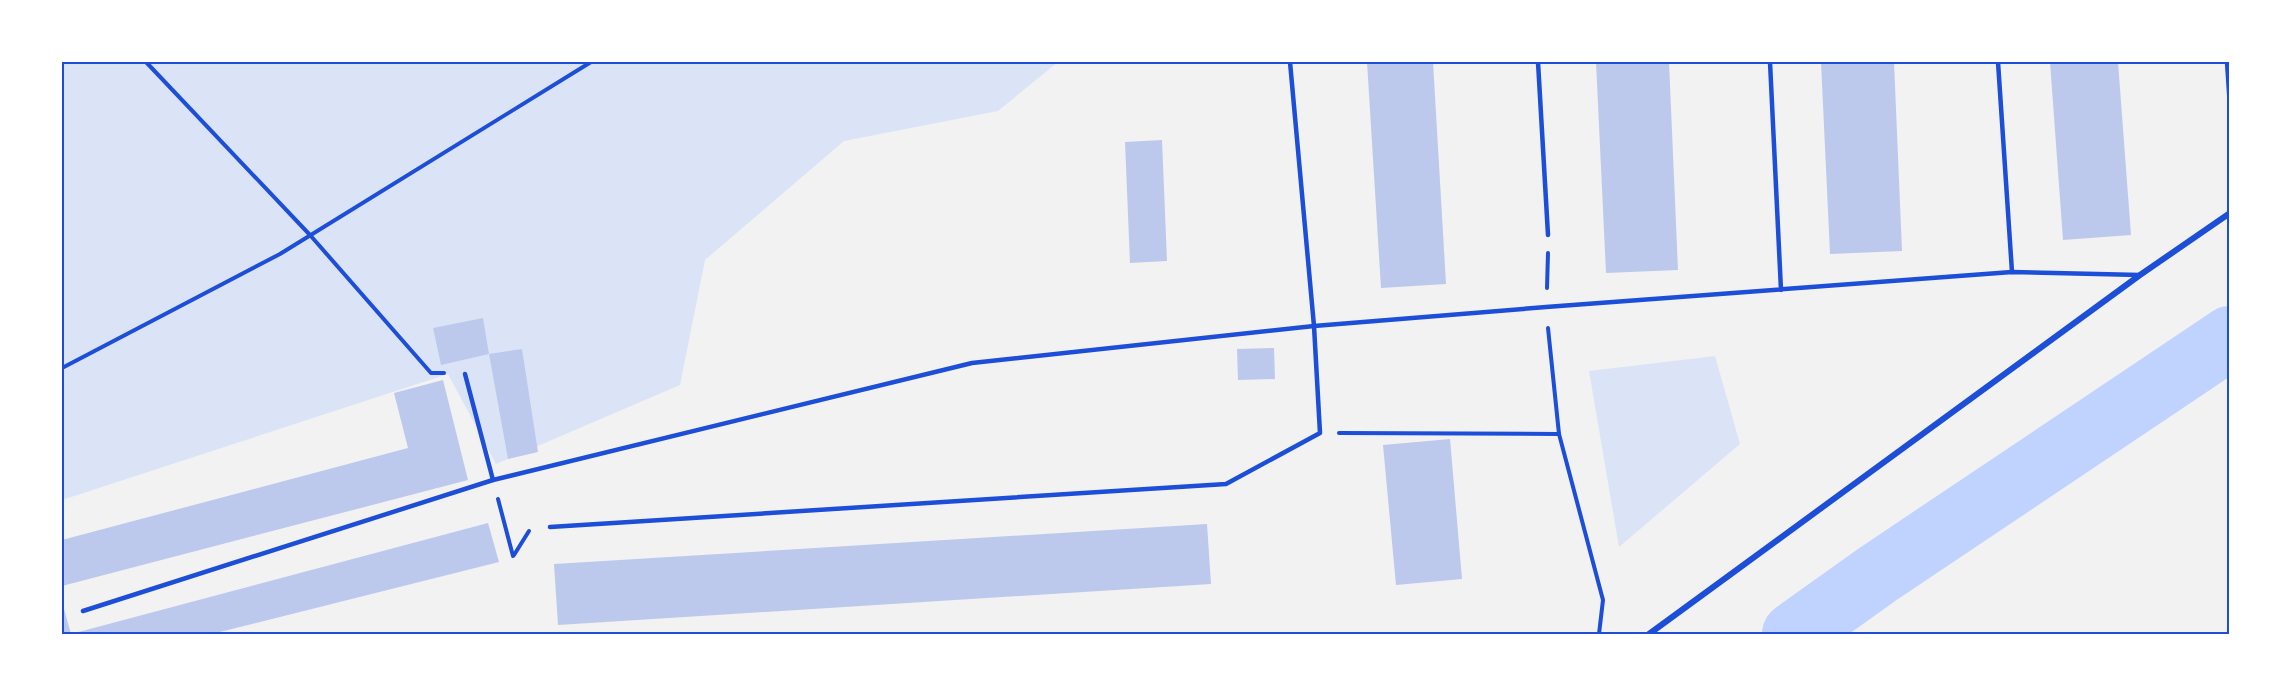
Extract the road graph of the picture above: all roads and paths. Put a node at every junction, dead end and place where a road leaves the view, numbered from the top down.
1 (146, 62) edge
2 (591, 62) edge
3 (1290, 62) edge
4 (1538, 62) edge
5 (1770, 62) edge
6 (1998, 62) edge
7 (2227, 62) edge
8 (2229, 107) edge
9 (2229, 213) edge
10 (310, 235) junction
11 (1548, 235) joint
12 (2012, 272) junction
13 (2140, 275) junction
14 (1782, 290) junction
15 (1546, 307) junction
16 (1314, 326) junction
17 (62, 368) edge
18 (465, 374) joint
19 (1320, 433) junction
20 (1559, 434) junction
21 (493, 480) junction
22 (550, 527) dead end
23 (513, 556) dead end
24 (83, 611) dead end
25 (1599, 634) edge
26 (1649, 634) edge

1 - 10 path
2 - 10 path
3 - 16 lane
4 - 11 lane
5 - 14 lane
6 - 12 lane
7 - 8 lane
9 - 13 street
10 - 17 path
10 - 18 path
11 - 15 path
12 - 13 lane
12 - 14 lane
13 - 26 street
14 - 15 lane
15 - 16 lane
15 - 20 path
16 - 19 lane
16 - 21 lane
18 - 21 lane
19 - 20 path
19 - 22 lane
20 - 25 path
21 - 23 path
21 - 24 lane

